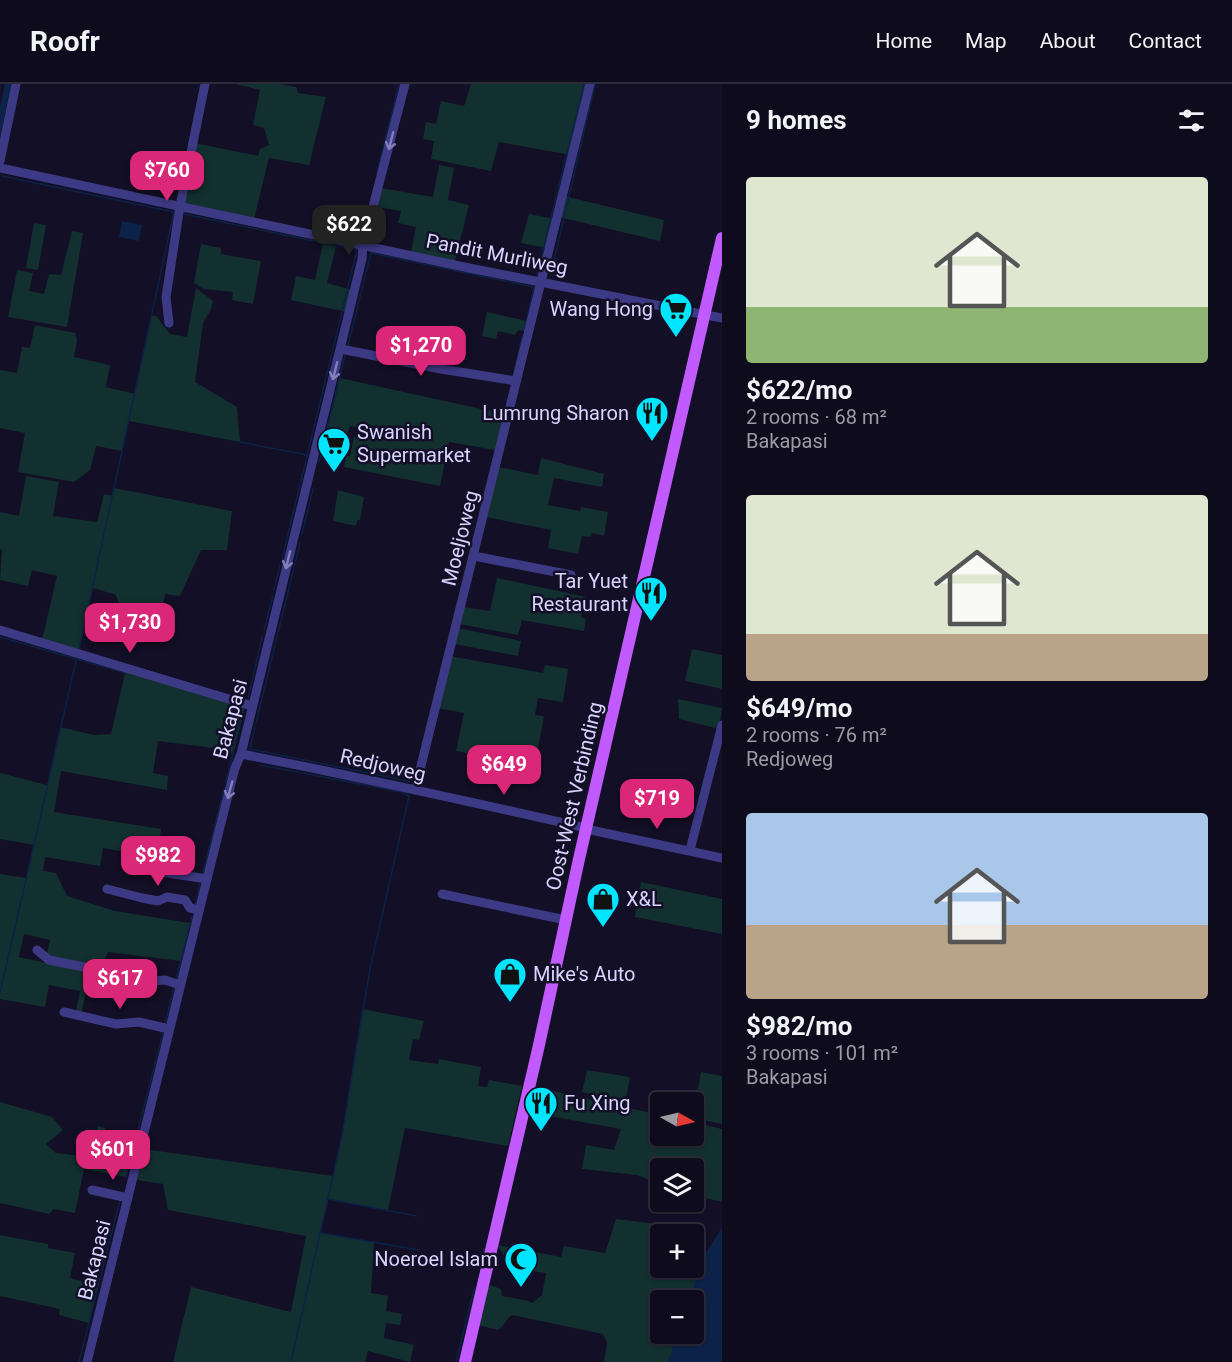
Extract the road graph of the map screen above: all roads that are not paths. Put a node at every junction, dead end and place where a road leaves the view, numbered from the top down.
1 (15, 84) edge
2 (205, 84) edge
3 (405, 84) edge
4 (590, 84) edge
5 (0, 161) edge
6 (0, 168) edge
7 (180, 206) junction
8 (722, 238) edge
9 (363, 245) junction
10 (541, 282) junction
11 (705, 315) junction
12 (722, 318) edge
13 (169, 323) dead end
14 (341, 349) junction
15 (512, 381) junction
16 (474, 556) junction
17 (571, 575) dead end
18 (0, 630) edge
19 (252, 706) junction
20 (722, 725) edge
21 (241, 754) junction
22 (415, 790) junction
23 (586, 829) junction
24 (690, 850) junction
25 (722, 858) edge
26 (135, 868) dead end
27 (207, 879) junction
28 (107, 889) dead end
29 (442, 894) dead end
30 (199, 910) junction
31 (566, 920) junction
32 (37, 950) dead end
33 (180, 985) junction
34 (64, 1012) dead end
35 (169, 1029) junction
36 (92, 1190) dead end
37 (128, 1198) junction
38 (87, 1362) edge
39 (465, 1362) edge

1 - 5 street
2 - 7 street
3 -> 9 street, Bakapasi
4 - 10 street, Moeljoweg
6 - 7 street, Pandit Murliweg
7 - 9 street, Pandit Murliweg
7 - 13 street
8 - 11 main road, Oost-West Verbinding
9 - 10 street, Pandit Murliweg
9 - 14 street, Bakapasi
10 - 11 street, Pandit Murliweg
10 - 15 street, Moeljoweg
11 - 12 street, Pandit Murliweg
11 - 23 main road, Oost-West Verbinding
14 - 15 street
14 -> 19 street, Bakapasi
15 - 16 street, Moeljoweg
16 - 17 street
16 - 22 street, Moeljoweg
18 - 19 street
19 - 21 street, Bakapasi
20 - 24 street
21 - 22 street, Redjoweg
21 -> 27 street, Bakapasi
22 - 23 street, Redjoweg
23 - 24 street, Redjoweg
23 - 31 main road, Oost-West Verbinding
24 - 25 street, Redjoweg
26 - 27 street
27 - 30 street, Bakapasi
28 - 30 street
29 - 31 street
30 - 33 street, Bakapasi
31 - 39 main road, Oost-West Verbinding
32 - 33 street
33 - 35 street, Bakapasi
34 - 35 street
35 - 37 street, Bakapasi
36 - 37 street
37 - 38 street, Bakapasi

